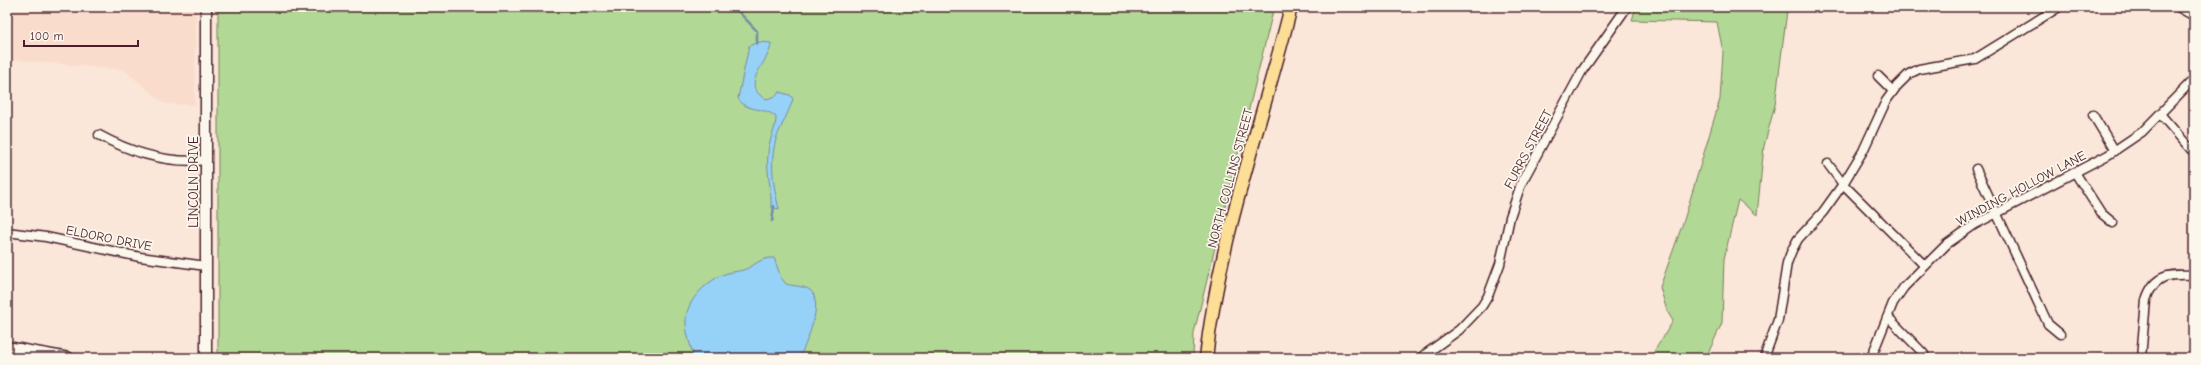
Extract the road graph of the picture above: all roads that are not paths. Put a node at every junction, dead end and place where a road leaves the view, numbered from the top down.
1 (206, 7) edge
2 (1291, 7) edge
3 (1626, 7) edge
4 (2059, 7) edge
5 (2178, 7) edge
6 (2194, 16) edge
7 (1878, 76) dead end
8 (2194, 79) edge
9 (1894, 91) junction
10 (2093, 115) dead end
11 (2160, 115) junction
12 (99, 135) dead end
13 (2115, 151) junction
14 (2194, 153) edge
15 (206, 160) junction
16 (1828, 164) dead end
17 (1976, 169) dead end
18 (2076, 174) junction
19 (1843, 184) junction
20 (1997, 214) junction
21 (2113, 223) dead end
22 (7, 232) edge
23 (206, 266) junction
24 (1925, 266) junction
25 (2194, 275) edge
26 (1888, 317) junction
27 (2060, 334) dead end
28 (7, 347) edge
29 (19, 353) edge
30 (1924, 354) dead end
31 (69, 358) edge
32 (206, 358) edge
33 (1206, 358) edge
34 (1420, 358) edge
35 (1764, 358) edge
36 (1871, 358) edge
37 (2141, 358) edge

1 - 15 street, LINCOLN DRIVE
2 - 33 main road, NORTH COLLINS STREET
3 - 34 street, FURRS STREET
4 - 9 street
5 - 6 street
7 - 9 street
8 - 11 street, WINDING HOLLOW LANE
9 - 19 street
10 - 13 street
11 - 13 street, WINDING HOLLOW LANE
11 - 14 street
12 - 15 street
13 - 18 street, WINDING HOLLOW LANE
15 - 23 street, LINCOLN DRIVE
16 - 19 street
17 - 20 street
18 - 20 street, WINDING HOLLOW LANE
18 - 21 street
19 - 24 street
19 - 35 street
20 - 24 street, WINDING HOLLOW LANE
20 - 27 street
22 - 23 street, ELDORO DRIVE
23 - 32 street, LINCOLN DRIVE
24 - 26 street, WINDING HOLLOW LANE
25 - 37 street
26 - 30 street
26 - 36 street, WINDING HOLLOW LANE
28 - 29 street
29 - 31 street

